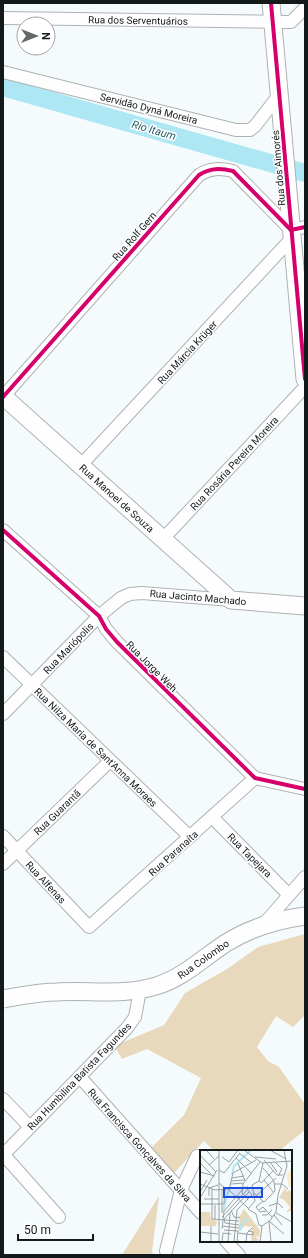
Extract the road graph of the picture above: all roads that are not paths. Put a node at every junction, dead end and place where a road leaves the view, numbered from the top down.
1 (271, 3) edge
2 (305, 8) edge
3 (3, 18) edge
4 (272, 22) junction
5 (3, 72) edge
6 (279, 94) junction
7 (296, 232) edge
8 (305, 378) edge
9 (305, 387) edge
10 (3, 396) edge
11 (81, 465) junction
12 (3, 530) edge
13 (163, 539) junction
14 (231, 600) junction
15 (305, 606) edge
16 (99, 616) junction
17 (3, 657) edge
18 (32, 685) junction
19 (3, 714) edge
20 (110, 761) junction
21 (255, 778) junction
22 (305, 789) edge
23 (212, 817) junction
24 (3, 836) edge
25 (190, 837) junction
26 (17, 850) junction
27 (3, 864) edge
28 (305, 877) edge
29 (288, 894) junction
30 (305, 916) edge
31 (262, 926) junction
32 (89, 927) joint
33 (140, 990) junction
34 (3, 999) edge
35 (80, 1077) junction
36 (3, 1099) edge
37 (30, 1127) junction
38 (3, 1154) edge
39 (197, 1156) dead end
40 (181, 1190) junction
41 (200, 1212) edge
42 (59, 1217) dead end
43 (227, 1242) edge
44 (166, 1251) dead end
45 (239, 1255) edge

1 - 4 street, Rua dos Aimorés
2 - 4 street, Rua dos Serventuários
3 - 4 street, Rua dos Serventuários
4 - 6 street, Rua dos Aimorés
5 - 6 street, Servidão Dyná Moreira
6 - 7 street, Rua dos Aimorés
7 - 8 street, Rua dos Aimorés
7 - 10 street, Rua Rolf Gern
7 - 11 street, Rua Márcia Krüger
9 - 13 street, Rua Rosária Pereira Moreira
10 - 11 street, Rua Manoel de Souza
11 - 13 street, Rua Manoel de Souza
12 - 16 street, Rua Jorge Weh
13 - 14 street, Rua Manoel de Souza
14 - 15 street, Rua Jacinto Machado
14 - 16 street, Rua Jacinto Machado
16 - 18 street, Rua Mariópolis
16 - 21 street, Rua Jorge Weh
17 - 18 street, Rua Nilza Maria de Sant'Anna Moraes
18 - 19 street, Rua Mariópolis
18 - 20 street, Rua Nilza Maria de Sant'Anna Moraes
20 - 25 street, Rua Nilza Maria de Sant'Anna Moraes
20 - 26 street, Rua Guarantã
21 - 22 street
21 - 23 street, Rua Paranaíta
23 - 25 street, Rua Paranaíta
23 - 29 street, Rua Tapejara
24 - 26 street, Rua Alfenas
25 - 32 street, Rua Paranaíta
26 - 27 street, Rua Guarantã
26 - 32 street, Rua Alfenas
28 - 29 street
29 - 31 street
30 - 31 street, Rua Colombo
31 - 33 street, Rua Colombo
33 - 34 street, Rua Colombo
33 - 35 street, Rua Humbilina Batista Fagundes
35 - 37 street, Rua Humbilina Batista Fagundes
35 - 40 street, Rua Francisca Gonçalves da Silva
36 - 37 street
37 - 38 street, Rua Humbilina Batista Fagundes
38 - 42 street
39 - 40 street
40 - 41 street, Rua Francisca Gonçalves da Silva
40 - 44 street
43 - 45 street

